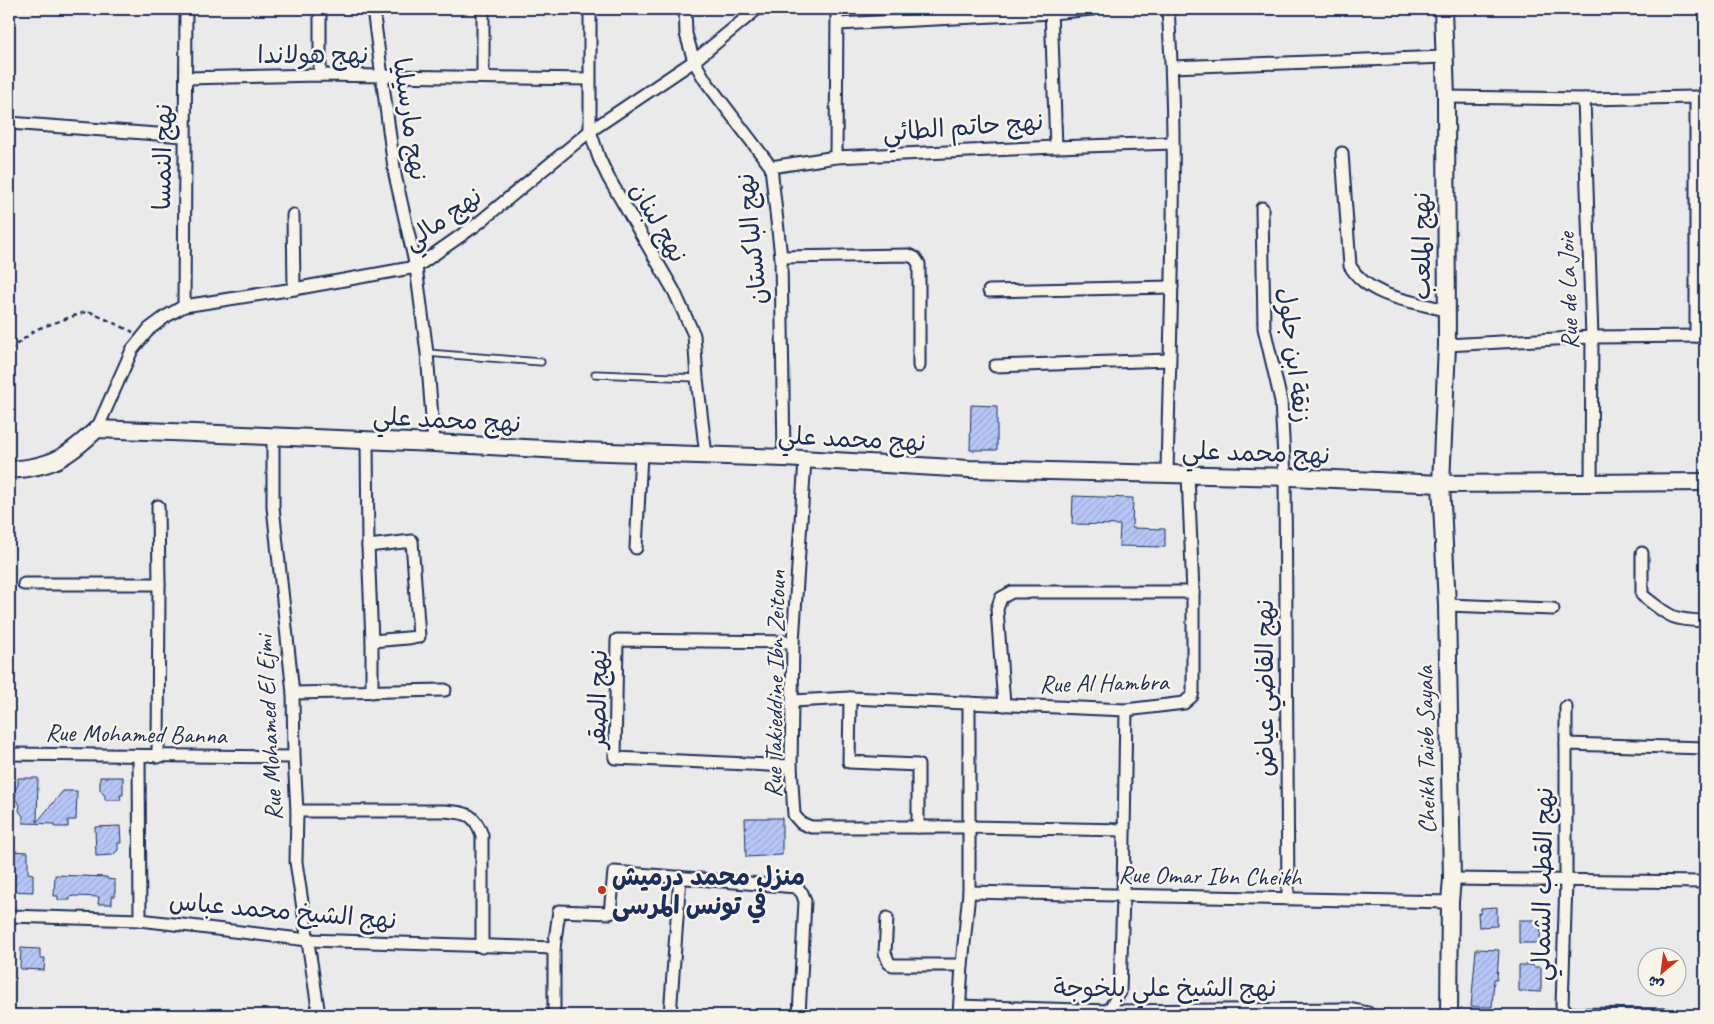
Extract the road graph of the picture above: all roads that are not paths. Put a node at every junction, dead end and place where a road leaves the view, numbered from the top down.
1 (186, 9) edge
2 (320, 9) edge
3 (373, 9) edge
4 (484, 9) edge
5 (590, 9) edge
6 (685, 9) edge
7 (757, 9) edge
8 (837, 9) edge
9 (1092, 9) edge
10 (1168, 9) edge
11 (1443, 9) edge
12 (1052, 11) edge
13 (838, 24) junction
14 (1445, 56) junction
15 (694, 61) junction
16 (1172, 67) junction
17 (320, 75) junction
18 (381, 77) junction
19 (483, 77) junction
20 (186, 78) junction
21 (589, 79) junction
22 (1446, 97) junction
23 (1584, 99) junction
24 (9, 122) edge
25 (590, 130) junction
26 (184, 136) junction
27 (1172, 143) junction
28 (1056, 147) junction
29 (1342, 153) dead end
30 (836, 157) junction
31 (771, 167) junction
32 (1262, 208) dead end
33 (293, 214) dead end
34 (1701, 219) edge
35 (781, 258) junction
36 (416, 267) junction
37 (1172, 287) junction
38 (294, 289) junction
39 (989, 291) dead end
40 (184, 306) junction
41 (1446, 310) junction
42 (1701, 336) edge
43 (1592, 337) junction
44 (1447, 345) junction
45 (427, 353) junction
46 (1169, 360) junction
47 (542, 362) dead end
48 (919, 366) dead end
49 (995, 366) dead end
50 (595, 374) dead end
51 (697, 378) junction
52 (97, 429) junction
53 (273, 437) junction
54 (367, 440) junction
55 (434, 443) junction
56 (641, 454) junction
57 (706, 456) junction
58 (784, 458) junction
59 (805, 460) junction
60 (9, 470) edge
61 (1167, 474) junction
62 (1188, 475) junction
63 (1285, 477) junction
64 (1591, 482) junction
65 (1705, 482) edge
66 (1440, 484) junction
67 (158, 506) dead end
68 (368, 546) junction
69 (636, 548) dead end
70 (1642, 553) dead end
71 (24, 584) dead end
72 (159, 584) junction
73 (1192, 592) junction
74 (1447, 605) junction
75 (1553, 609) dead end
76 (1705, 621) edge
77 (372, 641) junction
78 (793, 642) junction
79 (445, 690) dead end
80 (372, 692) junction
81 (293, 693) junction
82 (850, 698) junction
83 (792, 702) junction
84 (969, 703) junction
85 (1004, 705) junction
86 (1566, 707) dead end
87 (1126, 710) junction
88 (1566, 744) junction
89 (1705, 748) edge
90 (9, 754) edge
91 (139, 756) junction
92 (158, 757) junction
93 (294, 757) junction
94 (791, 766) junction
95 (297, 811) junction
96 (918, 827) junction
97 (969, 827) junction
98 (1124, 830) junction
99 (680, 877) junction
100 (1452, 878) junction
101 (1566, 881) junction
102 (1705, 882) edge
103 (969, 892) junction
104 (1123, 896) junction
105 (1288, 899) junction
106 (1450, 902) junction
107 (9, 916) edge
108 (887, 918) dead end
109 (140, 920) junction
110 (308, 940) junction
111 (482, 947) junction
112 (554, 948) junction
113 (962, 964) junction
114 (960, 1011) edge
115 (1108, 1013) edge
116 (319, 1015) edge
117 (554, 1015) edge
118 (670, 1015) edge
119 (799, 1015) edge
120 (1369, 1015) edge
121 (1449, 1015) edge
122 (1668, 1015) edge

1 - 20 street, نهج النمسا
2 - 17 street
3 - 18 street, نهج مارسيليا
4 - 19 street
5 - 21 street, نهج لبنان
6 - 15 street, نهج الباكستان
7 - 15 street, نهج مالي
8 - 13 street
9 - 12 street
10 - 16 street
11 - 14 street, نهج الملعب
12 - 13 street
12 - 28 street, نهج حاتم الطائي
13 - 30 street
14 - 16 street
14 - 22 street, نهج الملعب
15 - 25 street, نهج مالي
15 - 31 street, نهج الباكستان
16 - 27 street
17 - 18 street, نهج هولاندا
17 - 20 street, نهج هولاندا
18 - 19 street, نهج هولاندا
18 - 36 street, نهج مارسيليا
19 - 21 street, نهج هولاندا
20 - 26 street, نهج النمسا
21 - 25 street, نهج لبنان
22 - 23 street
22 - 41 street, نهج الملعب
23 - 34 street
23 - 43 street, Rue de La Joie
24 - 26 street
25 - 36 street, نهج مالي
25 - 51 street, نهج لبنان
26 - 40 street, نهج النمسا
27 - 28 street
27 - 37 street
28 - 30 street, نهج حاتم الطائي
29 - 41 street
30 - 31 street, نهج حاتم الطائي
31 - 35 street, نهج الباكستان
32 - 63 street, زنقة ابن جلول
33 - 38 street
34 - 42 street
35 - 48 street
35 - 58 street, نهج الباكستان
36 - 38 street, نهج مالي
36 - 45 street, نهج مارسيليا
37 - 39 street
37 - 46 street
38 - 40 street, نهج مالي
40 - 52 street, نهج مالي
41 - 44 street, نهج الملعب
42 - 43 street
43 - 44 street
43 - 64 street, Rue de La Joie
44 - 66 street, نهج الملعب
45 - 47 lane
45 - 55 street, نهج مارسيليا
46 - 49 street
46 - 61 street
50 - 51 lane
51 - 57 street, نهج لبنان
52 - 53 street, نهج محمد علي
52 - 60 street
53 - 54 street, نهج محمد علي
53 - 81 street, Rue Mohamed El Ejmi
54 - 55 street, نهج محمد علي
54 - 68 street
55 - 56 street, نهج محمد علي
56 - 57 street, نهج محمد علي
56 - 69 street
57 - 58 street, نهج محمد علي
58 - 59 street, نهج محمد علي
59 - 61 street, نهج محمد علي
59 - 78 street, Rue Takieddine Ibn Zeitoun
61 - 62 street, نهج محمد علي
62 - 63 street, نهج محمد علي
62 - 73 street, Rue Al Hambra
63 - 66 street, نهج محمد علي
63 - 105 street, نهج القاضي عياض
64 - 65 street, نهج محمد علي
64 - 66 street, نهج محمد علي
66 - 74 street, Cheikh Taieb Sayala
67 - 72 street
68 - 77 street
68 - 77 street
70 - 76 street
71 - 72 street
72 - 92 street
73 - 85 street
73 - 87 street, Rue Al Hambra
74 - 75 street
74 - 100 street, Cheikh Taieb Sayala
77 - 80 street
78 - 83 street, Rue Takieddine Ibn Zeitoun
78 - 94 street, نهج الصقر
79 - 80 street
80 - 81 street
81 - 93 street, Rue Mohamed El Ejmi
82 - 83 street, Rue Al Hambra
82 - 84 street, Rue Al Hambra
82 - 96 street
83 - 94 street, Rue Takieddine Ibn Zeitoun
84 - 85 street, Rue Al Hambra
84 - 97 street
85 - 87 street, Rue Al Hambra
86 - 88 street, نهج القطب الشمالي
87 - 98 street
88 - 89 street
88 - 101 street, نهج القطب الشمالي
90 - 91 street, Rue Mohamed Banna
91 - 92 street, Rue Mohamed Banna
91 - 109 street
92 - 93 street, Rue Mohamed Banna
93 - 95 street, Rue Mohamed El Ejmi
94 - 96 street, Rue Takieddine Ibn Zeitoun
95 - 110 street, Rue Mohamed El Ejmi
95 - 111 street
96 - 97 street, Rue Takieddine Ibn Zeitoun
97 - 98 street, Rue Takieddine Ibn Zeitoun
97 - 103 street
98 - 104 street
99 - 112 street
99 - 118 street
99 - 119 street
100 - 101 street
100 - 106 street, Cheikh Taieb Sayala
101 - 102 street
101 - 122 street, نهج القطب الشمالي
103 - 104 street, Rue Omar Ibn Cheikh
103 - 113 street
104 - 105 street, Rue Omar Ibn Cheikh
104 - 115 street
105 - 106 street, Rue Omar Ibn Cheikh
106 - 121 street, Cheikh Taieb Sayala
107 - 109 street, نهج الشيخ محمد عباس
108 - 113 street
109 - 110 street, نهج الشيخ محمد عباس
110 - 111 street, نهج الشيخ محمد عباس
110 - 116 street, Rue Mohamed El Ejmi
111 - 112 street, نهج الشيخ محمد عباس
112 - 117 street
113 - 114 street
114 - 115 street, نهج الشيخ علي بلخوجة
115 - 120 street, نهج الشيخ علي بلخوجة

